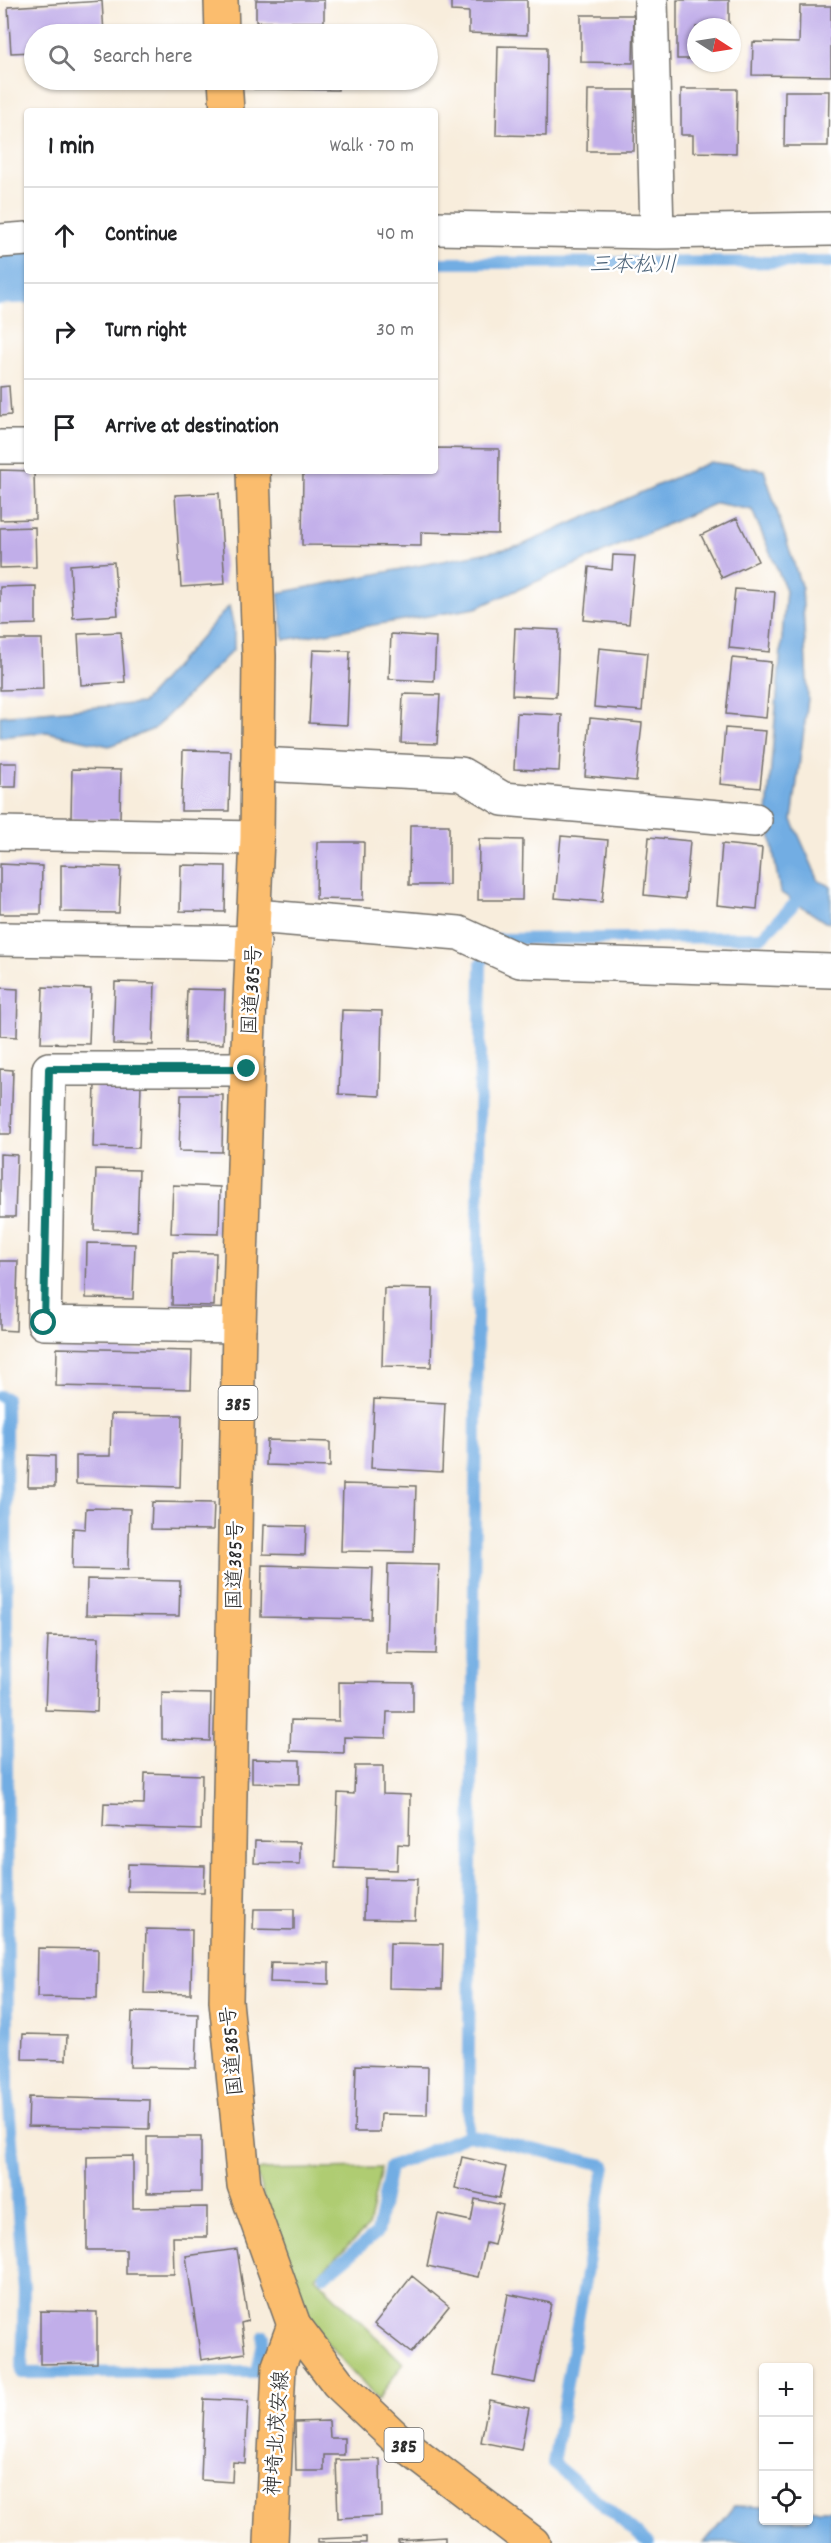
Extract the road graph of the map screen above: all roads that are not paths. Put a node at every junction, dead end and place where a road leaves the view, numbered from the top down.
1 (220, 0) edge
2 (651, 0) edge
3 (221, 24) edge
4 (226, 90) edge
5 (227, 108) edge
6 (438, 228) edge
7 (831, 229) edge
8 (657, 232) junction
9 (24, 239) edge
10 (0, 241) edge
11 (0, 447) edge
12 (24, 447) edge
13 (253, 474) edge
14 (258, 764) junction
15 (756, 820) dead end
16 (0, 833) edge
17 (257, 838) junction
18 (254, 930) junction
19 (0, 939) edge
20 (831, 971) edge
21 (247, 1069) junction
22 (239, 1326) junction
23 (294, 2325) junction
24 (271, 2543) edge
25 (533, 2543) edge

1 - 3 main road
2 - 8 street
4 - 5 main road
6 - 8 street
7 - 8 street
9 - 10 street
11 - 12 street
13 - 14 main road, 国道385号 / 385
14 - 15 street
14 - 17 main road, 国道385号 / 385
16 - 17 street
17 - 18 main road, 国道385号 / 385
18 - 19 street
18 - 20 street
18 - 21 main road, 国道385号 / 385
21 - 22 main road, 国道385号 / 385
21 - 22 street
22 - 23 main road, 国道385号 / 385
23 - 24 main road, 神埼北茂安線
23 - 25 main road, 国道385号 / 385

